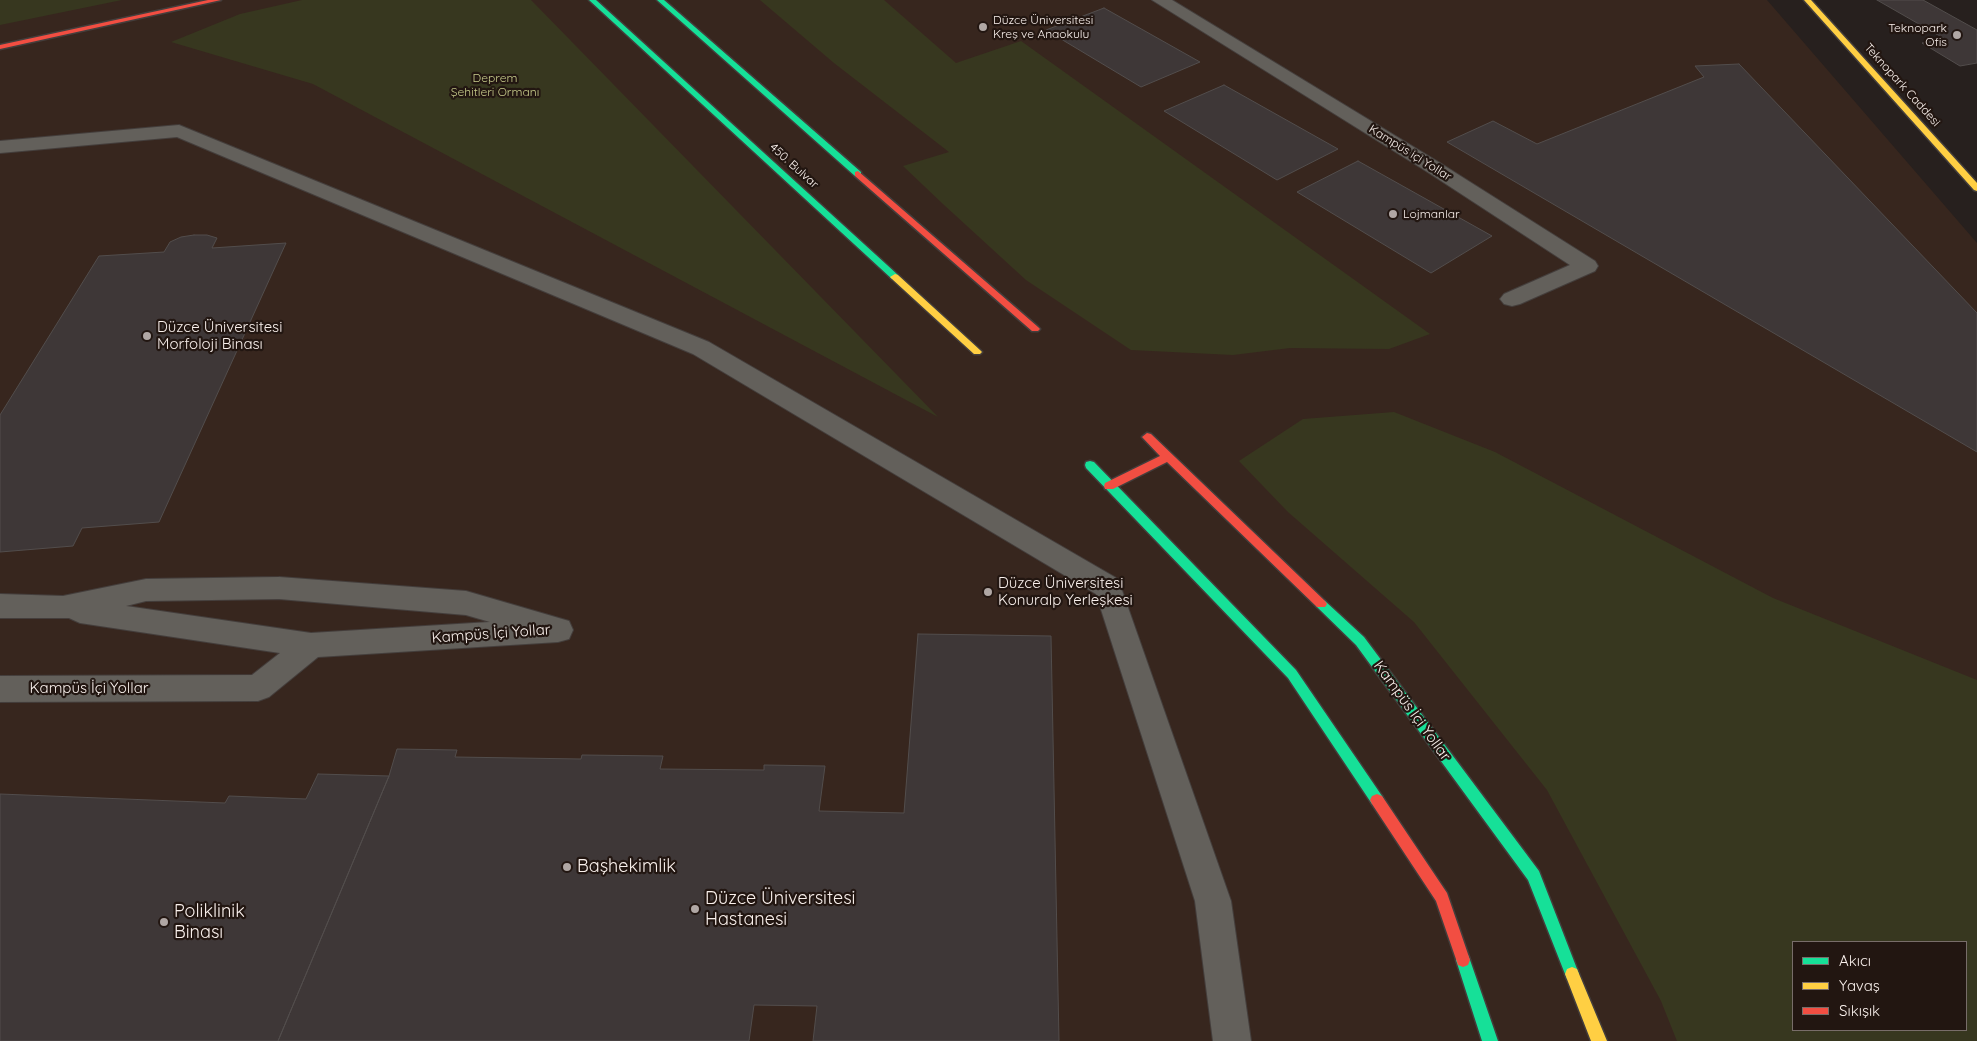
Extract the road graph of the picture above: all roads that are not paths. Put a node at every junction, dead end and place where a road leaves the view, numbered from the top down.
1 (179, 0) edge
2 (218, 0) edge
3 (592, 0) edge
4 (660, 0) edge
5 (1160, 0) edge
6 (1807, 0) edge
7 (0, 36) edge
8 (0, 47) edge
9 (0, 147) edge
10 (1977, 188) edge
11 (1512, 299) dead end
12 (1035, 329) dead end
13 (977, 352) dead end
14 (1146, 437) dead end
15 (1168, 457) junction
16 (1090, 465) dead end
17 (1110, 486) junction
18 (0, 606) edge
19 (63, 608) junction
20 (312, 645) junction
21 (0, 689) edge
22 (1232, 1041) edge
23 (1490, 1041) edge
24 (1599, 1041) edge

1 - 7 street
2 - 8 street
3 - 13 street, 450. Bulvar
4 - 12 street
5 - 11 street, Kampüs içi Yollar
6 - 10 street, Teknopark Caddesi
9 - 22 street
14 - 15 street, Kampüs İçi Yollar
15 - 17 street
15 - 24 street, Kampüs İçi Yollar
16 - 17 street
17 - 23 street
18 - 19 street, Kampüs İçi Yollar
19 - 20 street
19 - 20 street, Kampüs İçi Yollar
20 - 21 street, Kampüs İçi Yollar

